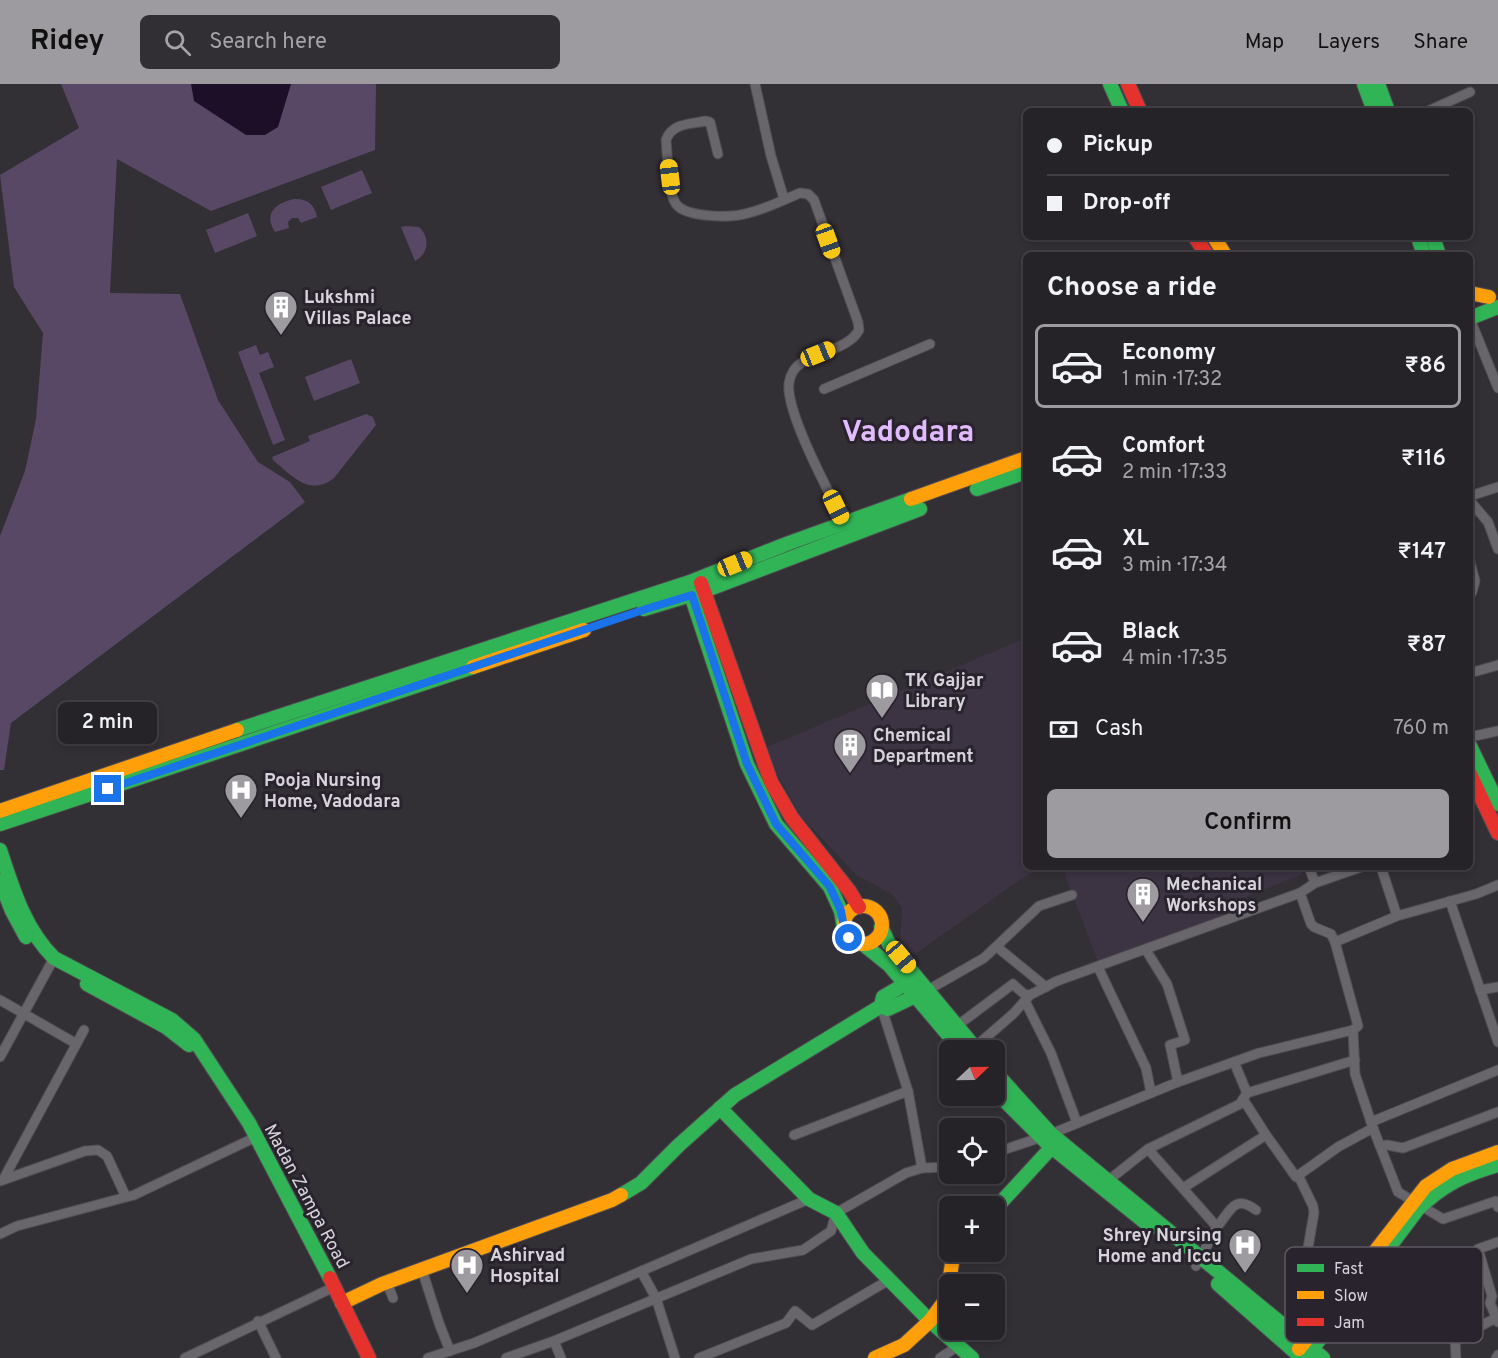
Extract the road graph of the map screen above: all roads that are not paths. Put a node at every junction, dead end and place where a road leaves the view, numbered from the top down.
1 (755, 84) edge
2 (1110, 84) edge
3 (1128, 84) edge
4 (1364, 84) edge
5 (1378, 84) edge
6 (1470, 92) dead end
7 (1121, 108) edge
8 (1139, 108) edge
9 (1373, 108) edge
10 (1387, 108) edge
11 (1435, 108) edge
12 (718, 153) dead end
13 (784, 199) junction
14 (1473, 294) edge
15 (1495, 299) edge
16 (1473, 302) edge
17 (1473, 317) edge
18 (1473, 326) edge
19 (930, 344) dead end
20 (1498, 388) edge
21 (825, 389) dead end
22 (1023, 459) edge
23 (1023, 473) edge
24 (1498, 487) edge
25 (1473, 495) edge
26 (1473, 504) edge
27 (847, 529) junction
28 (1498, 549) edge
29 (1473, 573) edge
30 (696, 587) junction
31 (1473, 588) edge
32 (1498, 665) edge
33 (1473, 672) edge
34 (1498, 731) edge
35 (1473, 735) edge
36 (1473, 752) edge
37 (1473, 784) edge
38 (1497, 801) edge
39 (0, 811) edge
40 (0, 824) edge
41 (1498, 833) edge
42 (0, 850) edge
43 (1310, 870) edge
44 (1352, 870) edge
45 (1382, 870) edge
46 (0, 881) edge
47 (1315, 883) junction
48 (1498, 885) edge
49 (1300, 893) junction
50 (1072, 895) dead end
51 (1450, 901) junction
52 (859, 907) junction
53 (1397, 916) junction
54 (881, 927) junction
55 (844, 928) junction
56 (1335, 942) junction
57 (863, 944) junction
58 (997, 946) junction
59 (1146, 950) junction
60 (52, 961) junction
61 (1098, 967) junction
62 (918, 977) junction
63 (906, 984) junction
64 (1046, 987) junction
65 (1498, 987) edge
66 (1480, 990) junction
67 (922, 993) junction
68 (1028, 998) junction
69 (0, 1000) edge
70 (881, 1006) junction
71 (24, 1014) junction
72 (958, 1025) junction
73 (84, 1030) dead end
74 (1353, 1030) junction
75 (963, 1040) edge
76 (966, 1040) edge
77 (982, 1040) edge
78 (1498, 1042) edge
79 (75, 1043) junction
80 (0, 1057) edge
81 (1355, 1060) junction
82 (1234, 1062) junction
83 (1498, 1070) edge
84 (1178, 1082) junction
85 (1005, 1084) edge
86 (908, 1091) junction
87 (1151, 1093) junction
88 (1245, 1096) junction
89 (1005, 1102) edge
90 (720, 1108) junction
91 (1498, 1112) edge
92 (1077, 1123) junction
93 (1372, 1125) junction
94 (794, 1136) dead end
95 (1266, 1136) junction
96 (256, 1137) junction
97 (1047, 1140) junction
98 (1380, 1146) junction
99 (1148, 1149) junction
100 (1005, 1150) edge
101 (1498, 1152) edge
102 (1498, 1165) edge
103 (939, 1167) edge
104 (922, 1168) junction
105 (1298, 1175) junction
106 (1, 1180) edge
107 (1104, 1183) junction
108 (1183, 1188) junction
109 (1005, 1196) edge
110 (126, 1197) junction
111 (809, 1198) junction
112 (1417, 1204) junction
113 (1498, 1207) edge
114 (1256, 1210) dead end
115 (836, 1213) junction
116 (1217, 1227) junction
117 (0, 1234) edge
118 (1498, 1242) edge
119 (1308, 1247) edge
120 (1384, 1247) edge
121 (1483, 1247) edge
122 (952, 1262) edge
123 (1199, 1262) junction
124 (1483, 1266) edge
125 (422, 1270) junction
126 (641, 1271) junction
127 (889, 1280) junction
128 (387, 1283) junction
129 (334, 1287) junction
130 (393, 1298) dead end
131 (656, 1298) junction
132 (342, 1303) junction
133 (1497, 1319) edge
134 (258, 1321) junction
135 (930, 1321) junction
136 (1483, 1326) edge
137 (1285, 1337) edge
138 (554, 1341) junction
139 (1292, 1343) edge
140 (958, 1346) junction
141 (450, 1351) junction
142 (1305, 1354) edge
143 (185, 1358) edge
144 (276, 1358) edge
145 (369, 1358) edge
146 (428, 1358) edge
147 (506, 1358) edge
148 (561, 1358) edge
149 (675, 1358) edge
150 (699, 1358) edge
151 (875, 1358) edge
152 (940, 1358) edge
153 (972, 1358) edge

1 - 13 street
2 - 7 main road
3 - 8 main road
4 - 9 main road
5 - 10 main road
6 - 11 street
12 - 13 street
13 - 27 street
14 - 15 main road
15 - 16 main road
15 - 17 main road
18 - 20 street
19 - 21 street
22 - 27 main road
23 - 27 main road
24 - 25 street
26 - 28 street
27 - 30 main road
29 - 31 street
30 - 39 main road
30 - 40 main road
30 - 52 main road
30 - 55 main road
32 - 33 street
34 - 35 street
36 - 38 main road
37 - 41 main road
42 - 60 main road, Madan Zampa Road
43 - 47 street
44 - 47 street
45 - 53 street
46 - 60 main road, Madan Zampa Road
47 - 49 street
48 - 51 street
49 - 56 street
49 - 59 street
50 - 58 street
51 - 53 street
51 - 66 street
52 - 54 main road
52 - 55 main road
53 - 56 street
54 - 57 main road
54 - 62 main road
55 - 57 main road
56 - 74 street
57 - 63 main road
58 - 64 street
58 - 67 street
59 - 61 street
59 - 84 street
60 - 71 street
60 - 96 main road, Madan Zampa Road
61 - 64 street
61 - 87 street
62 - 63 main road
62 - 67 main road
63 - 67 main road
63 - 70 main road
64 - 68 street
65 - 66 street
66 - 78 street
67 - 70 main road
67 - 72 main road
67 - 75 main road
68 - 72 street
68 - 77 street
68 - 92 street
69 - 71 street
70 - 86 street
70 - 90 main road
71 - 79 street
71 - 80 street
72 - 76 main road
73 - 79 street
74 - 81 street
74 - 82 street
79 - 106 street
81 - 88 street
81 - 93 street
82 - 84 street
82 - 88 street
83 - 93 street
84 - 87 street
85 - 97 main road
86 - 94 street
86 - 104 street
87 - 92 street
88 - 95 street
88 - 99 street
89 - 97 main road
90 - 111 main road
90 - 125 main road
91 - 98 street
92 - 97 street
93 - 98 street
93 - 105 street
95 - 105 street
95 - 108 street
96 - 110 street
96 - 129 main road, Madan Zampa Road
97 - 100 street
97 - 107 main road
97 - 109 main road
98 - 112 street
99 - 107 street
99 - 108 street
101 - 112 main road
102 - 112 main road
103 - 104 street
104 - 115 street
105 - 119 street
106 - 110 street
107 - 123 main road
108 - 116 street
110 - 117 street
111 - 115 main road
111 - 126 street
112 - 113 street
112 - 120 main road
114 - 116 street
115 - 127 main road
115 - 131 street
116 - 123 street
118 - 121 street
122 - 135 main road
123 - 137 main road
124 - 133 street
125 - 128 main road
125 - 141 street
126 - 131 street
126 - 141 street
127 - 135 main road
127 - 150 street
128 - 130 street
128 - 132 main road
129 - 132 main road, Madan Zampa Road
129 - 134 street
131 - 138 street
131 - 149 street
132 - 145 main road, Madan Zampa Road
133 - 136 street
134 - 143 street
134 - 144 street
135 - 140 main road
135 - 151 main road
138 - 147 street
138 - 148 street
139 - 142 main road
140 - 152 street
140 - 153 main road
141 - 146 street

